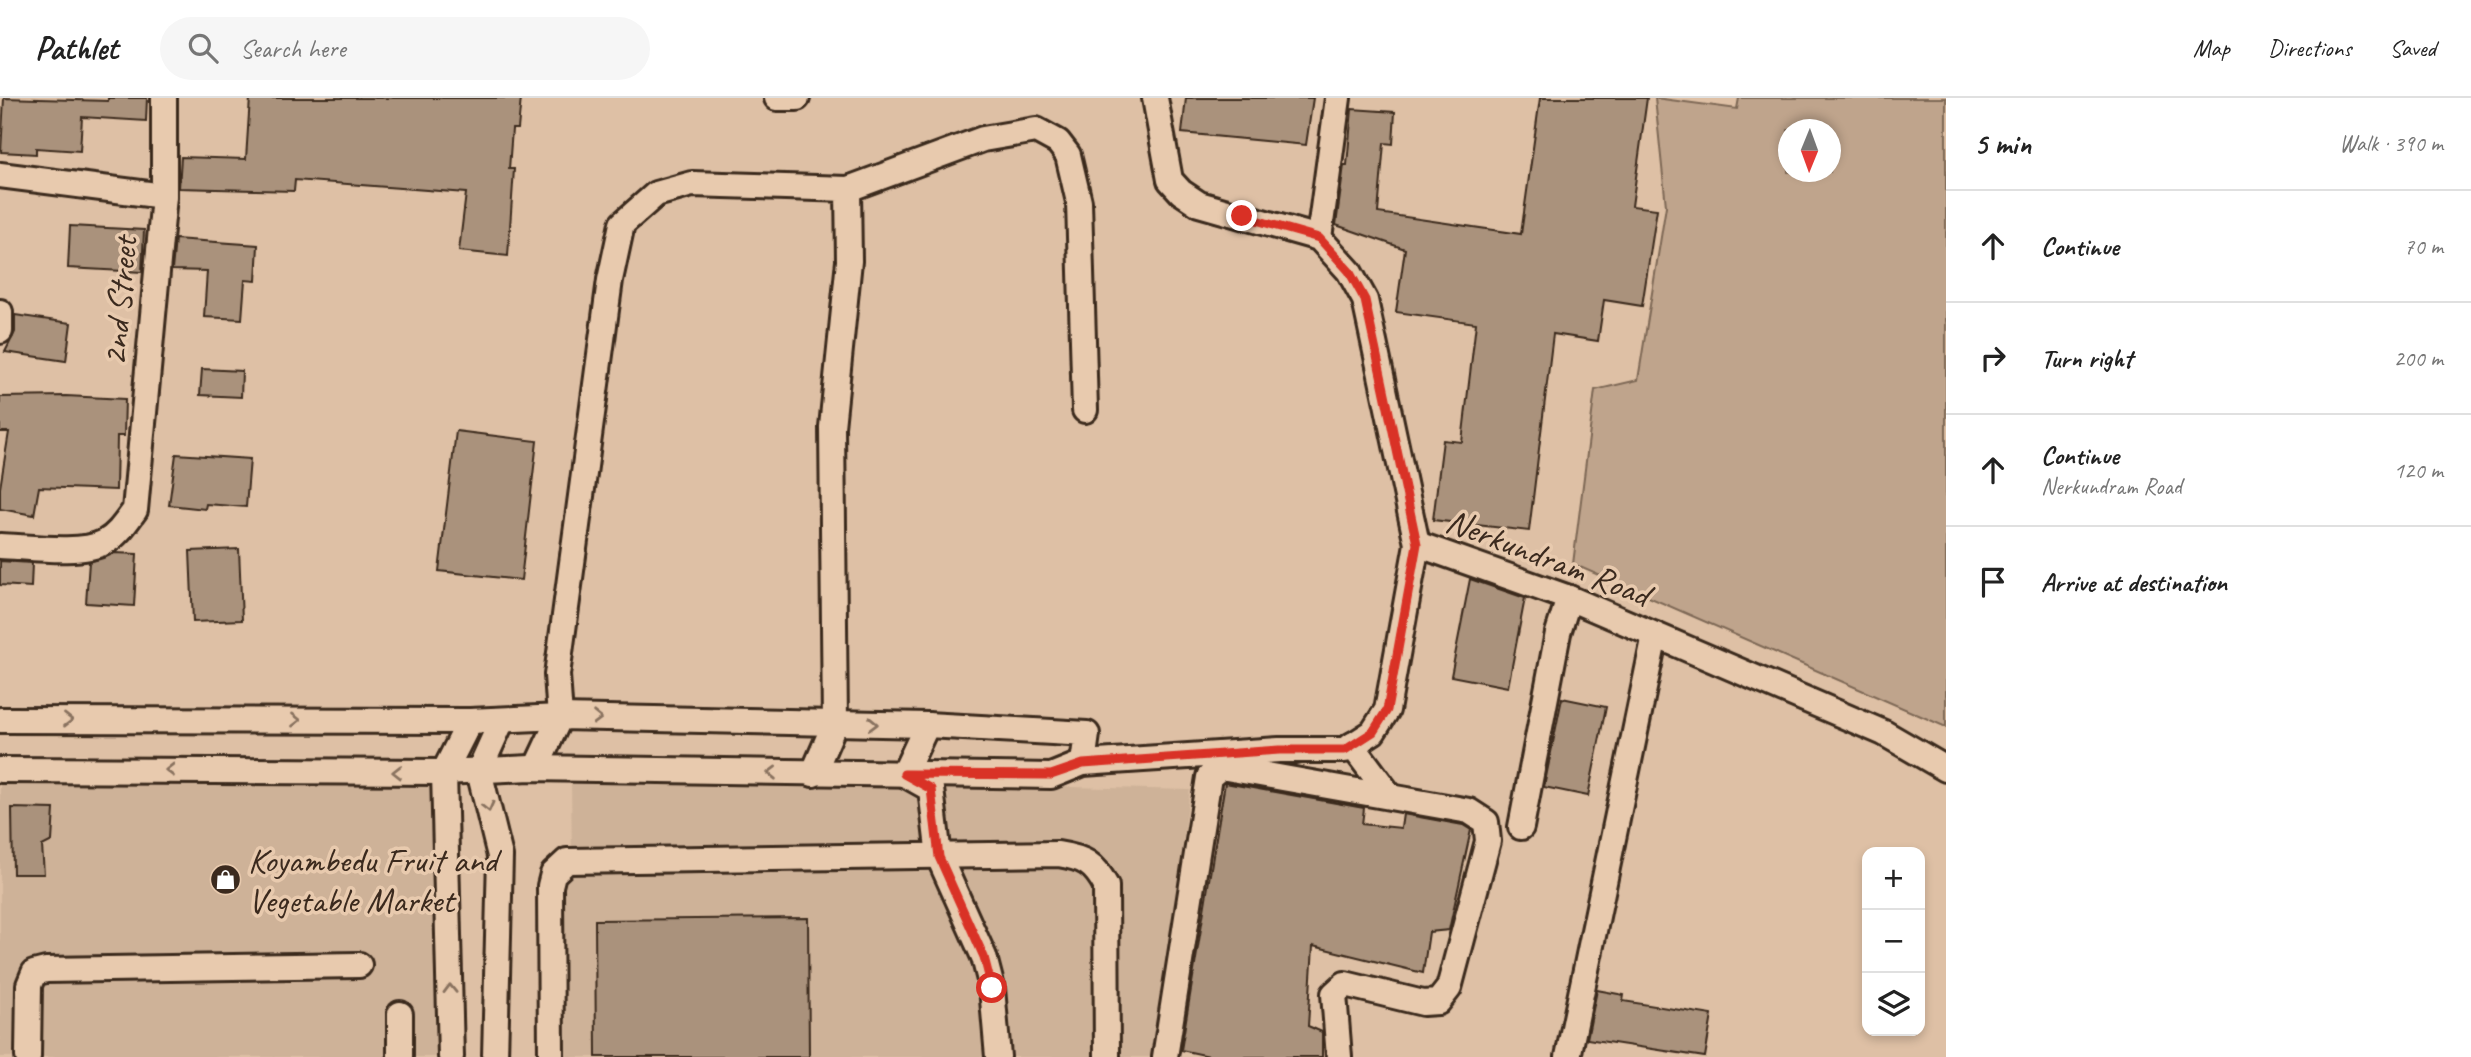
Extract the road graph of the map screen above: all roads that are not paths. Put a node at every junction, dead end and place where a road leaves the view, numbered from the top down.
1 (164, 98) edge
2 (777, 98) edge
3 (797, 98) edge
4 (1155, 98) edge
5 (1338, 98) edge
6 (0, 175) edge
7 (848, 189) junction
8 (164, 196) junction
9 (1319, 238) junction
10 (0, 312) edge
11 (0, 331) edge
12 (1085, 411) dead end
13 (1417, 544) junction
14 (0, 547) edge
15 (1569, 598) junction
16 (1655, 635) junction
17 (560, 717) junction
18 (0, 720) edge
19 (502, 720) junction
20 (470, 721) junction
21 (835, 723) junction
22 (927, 725) junction
23 (1352, 745) junction
24 (1279, 750) junction
25 (1083, 764) junction
26 (536, 768) junction
27 (1946, 769) edge
28 (0, 770) edge
29 (479, 771) junction
30 (444, 772) junction
31 (813, 774) junction
32 (904, 774) junction
33 (1278, 776) junction
34 (1390, 796) junction
35 (1521, 827) dead end
36 (939, 857) junction
37 (359, 965) dead end
38 (400, 1014) dead end
39 (28, 1057) edge
40 (400, 1057) edge
41 (451, 1057) edge
42 (495, 1057) edge
43 (551, 1057) edge
44 (998, 1057) edge
45 (1107, 1057) edge
46 (1165, 1057) edge
47 (1339, 1057) edge
48 (1568, 1057) edge

1 - 8 street, 2nd Street
2 - 3 street
4 - 9 street
5 - 9 street
6 - 8 street
7 - 12 street
7 - 17 street
7 - 21 street
8 - 14 street, 2nd Street
9 - 13 street, Nerkundram Road
10 - 11 street
13 - 15 street, Nerkundram Road
13 - 23 street
15 - 16 street, Nerkundram Road
15 - 35 street
16 - 27 street, Nerkundram Road
16 - 48 street
17 - 19 street
17 -> 21 street
17 - 26 street
18 -> 20 street
19 - 20 street
19 - 29 street
20 - 30 street
21 -> 22 street
21 - 31 street
22 - 25 street
22 - 32 street
23 - 24 street
23 - 34 street
24 - 25 street
24 - 33 street
25 - 32 street
26 - 29 street
31 -> 26 street
30 -> 28 street
29 - 30 street
29 -> 42 street
41 -> 30 street
31 - 32 street
32 - 36 street
33 - 34 street
33 - 46 street
34 - 47 street
36 - 43 street
36 - 44 street
36 - 45 street
37 - 39 street
38 - 40 street

